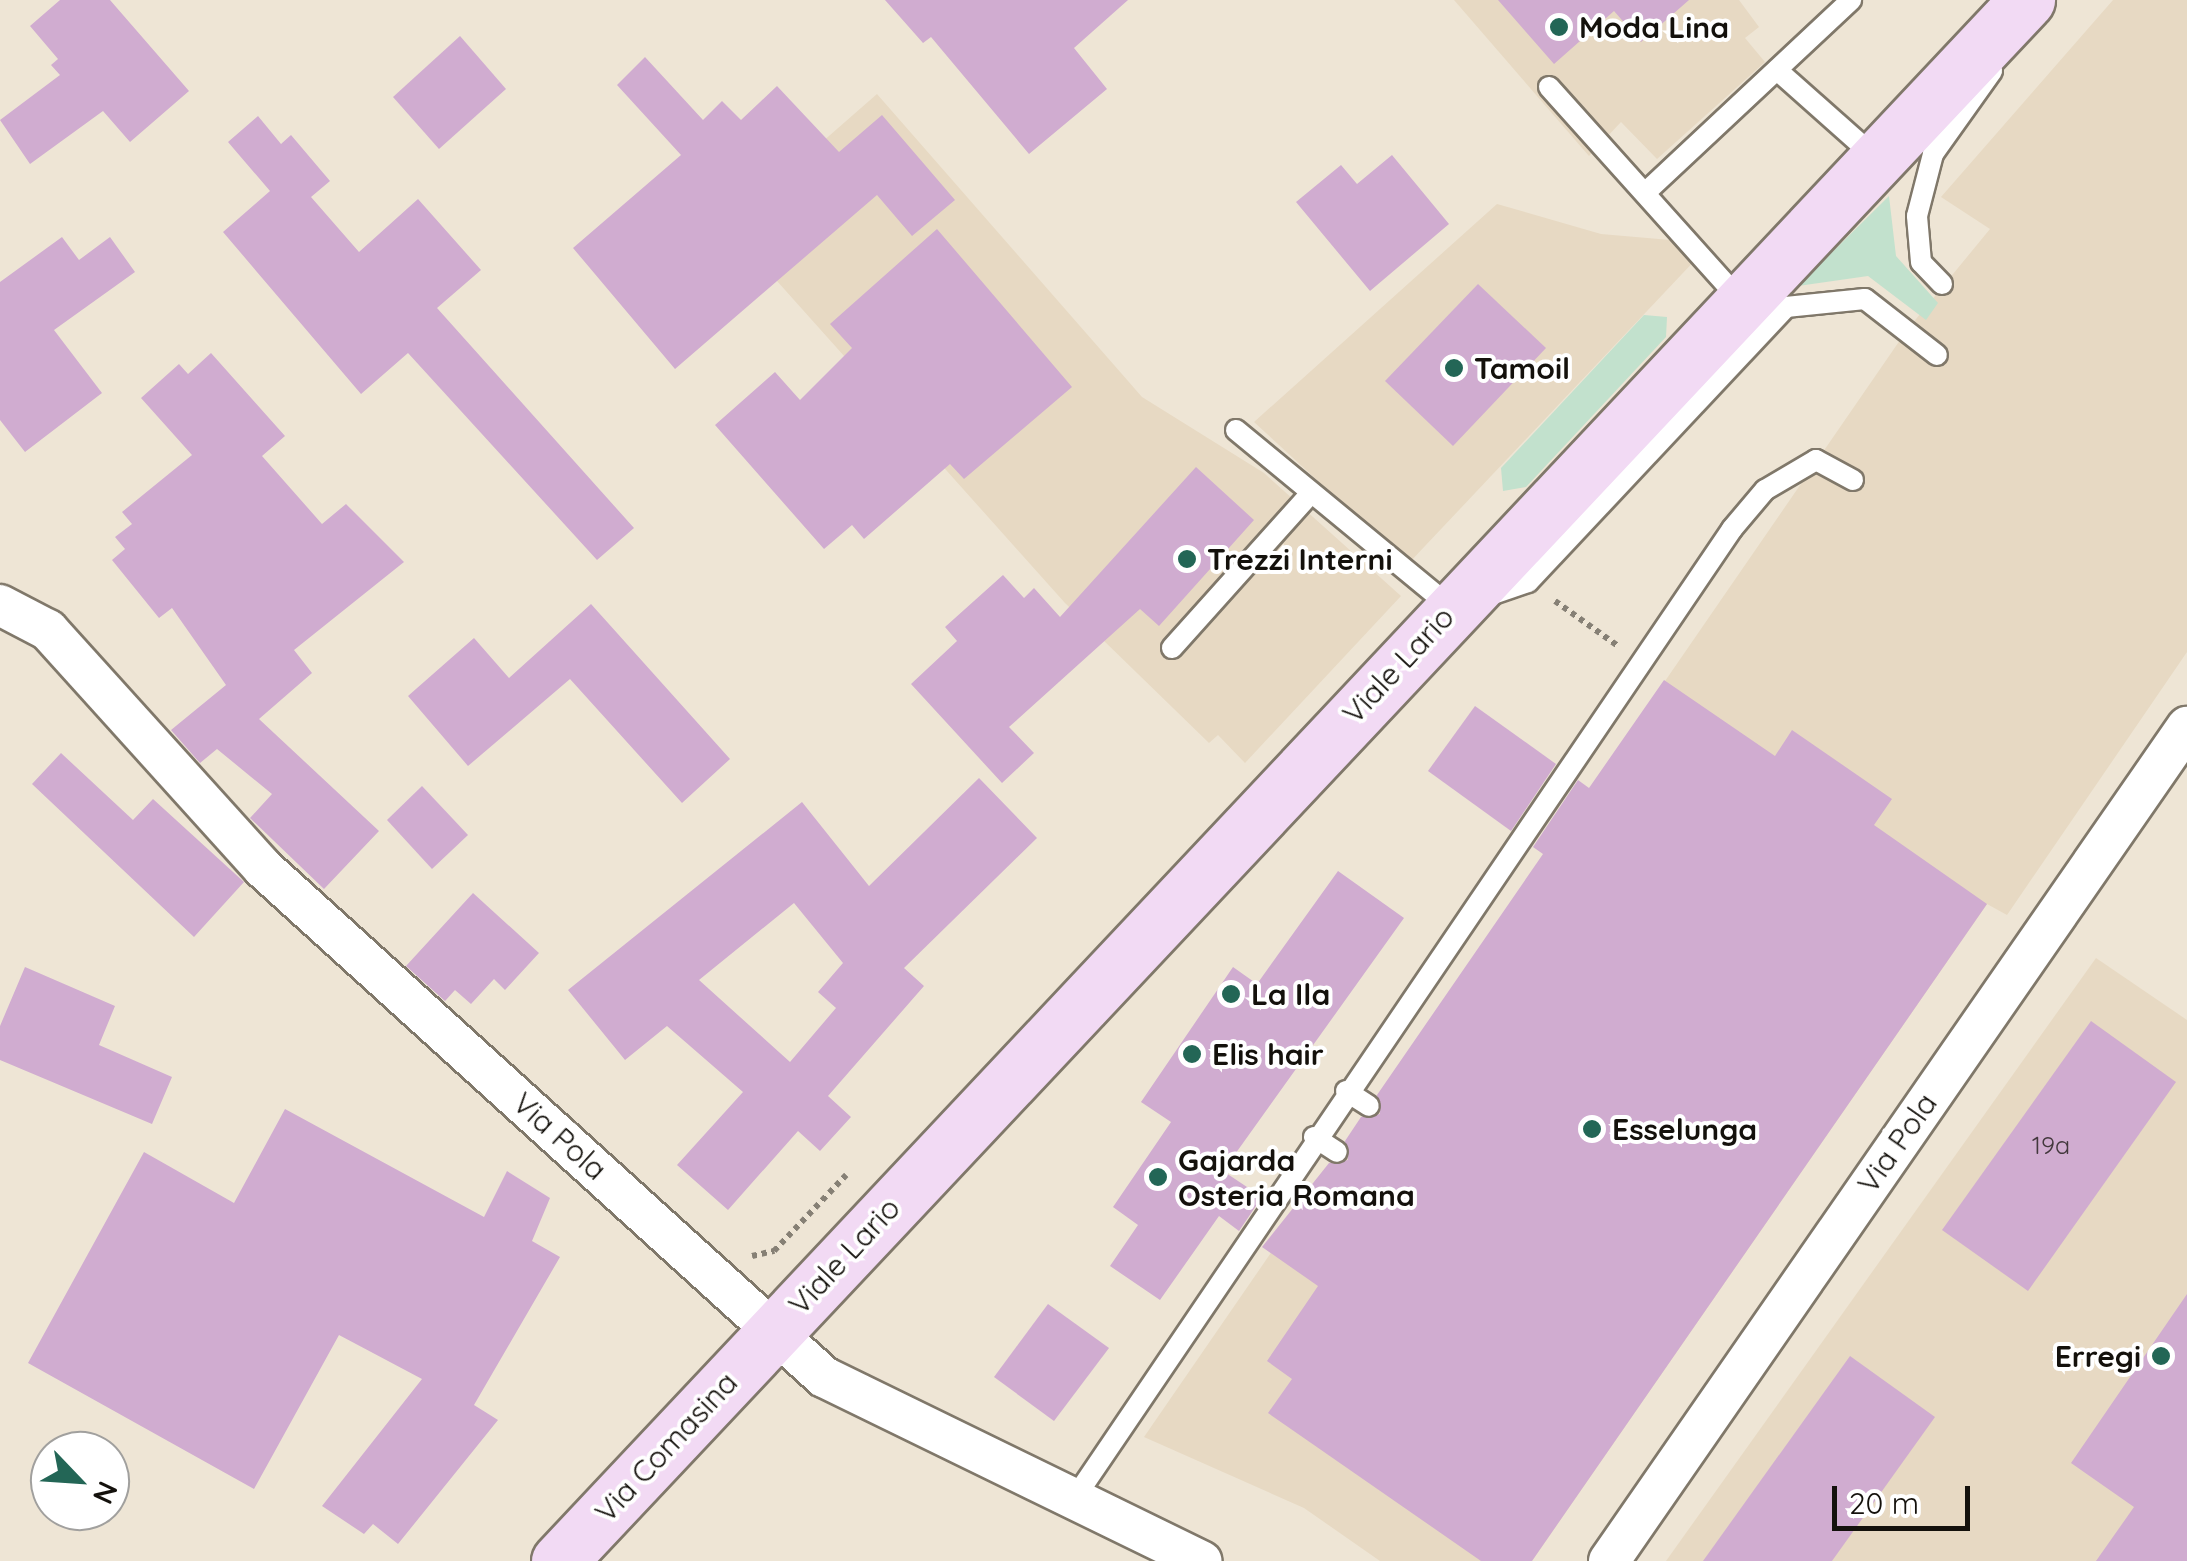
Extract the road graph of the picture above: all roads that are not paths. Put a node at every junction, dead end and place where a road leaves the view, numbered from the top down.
1 (1851, 0) edge
2 (2030, 0) edge
3 (1777, 70) junction
4 (1549, 87) dead end
5 (1876, 158) junction
6 (1646, 192) junction
7 (1942, 284) dead end
8 (1740, 300) junction
9 (1937, 355) dead end
10 (1236, 430) dead end
11 (1852, 480) dead end
12 (1311, 493) junction
13 (0, 604) edge
14 (1451, 609) junction
15 (1172, 648) dead end
16 (2187, 727) edge
17 (1346, 1091) junction
18 (1369, 1106) dead end
19 (1314, 1137) junction
20 (1337, 1152) dead end
21 (773, 1332) junction
22 (1071, 1503) junction
23 (559, 1561) edge
24 (1200, 1561) edge
25 (1609, 1561) edge

1 - 3 lane
2 - 5 main road, Viale Lario
2 - 7 lane
3 - 5 lane
3 - 6 lane
4 - 6 lane
5 - 8 main road, Viale Lario
6 - 8 lane
8 - 14 main road, Viale Lario
9 - 14 lane
10 - 12 lane
11 - 17 lane
12 - 14 lane
12 - 15 lane
13 - 21 street, Via Pola
14 - 21 main road, Viale Lario
16 - 25 street, Via Pola
17 - 18 lane
17 - 19 lane
19 - 20 lane
19 - 22 lane
21 - 22 street, Via Pola
21 - 23 main road, Via Comasina
22 - 24 street, Via Pola

